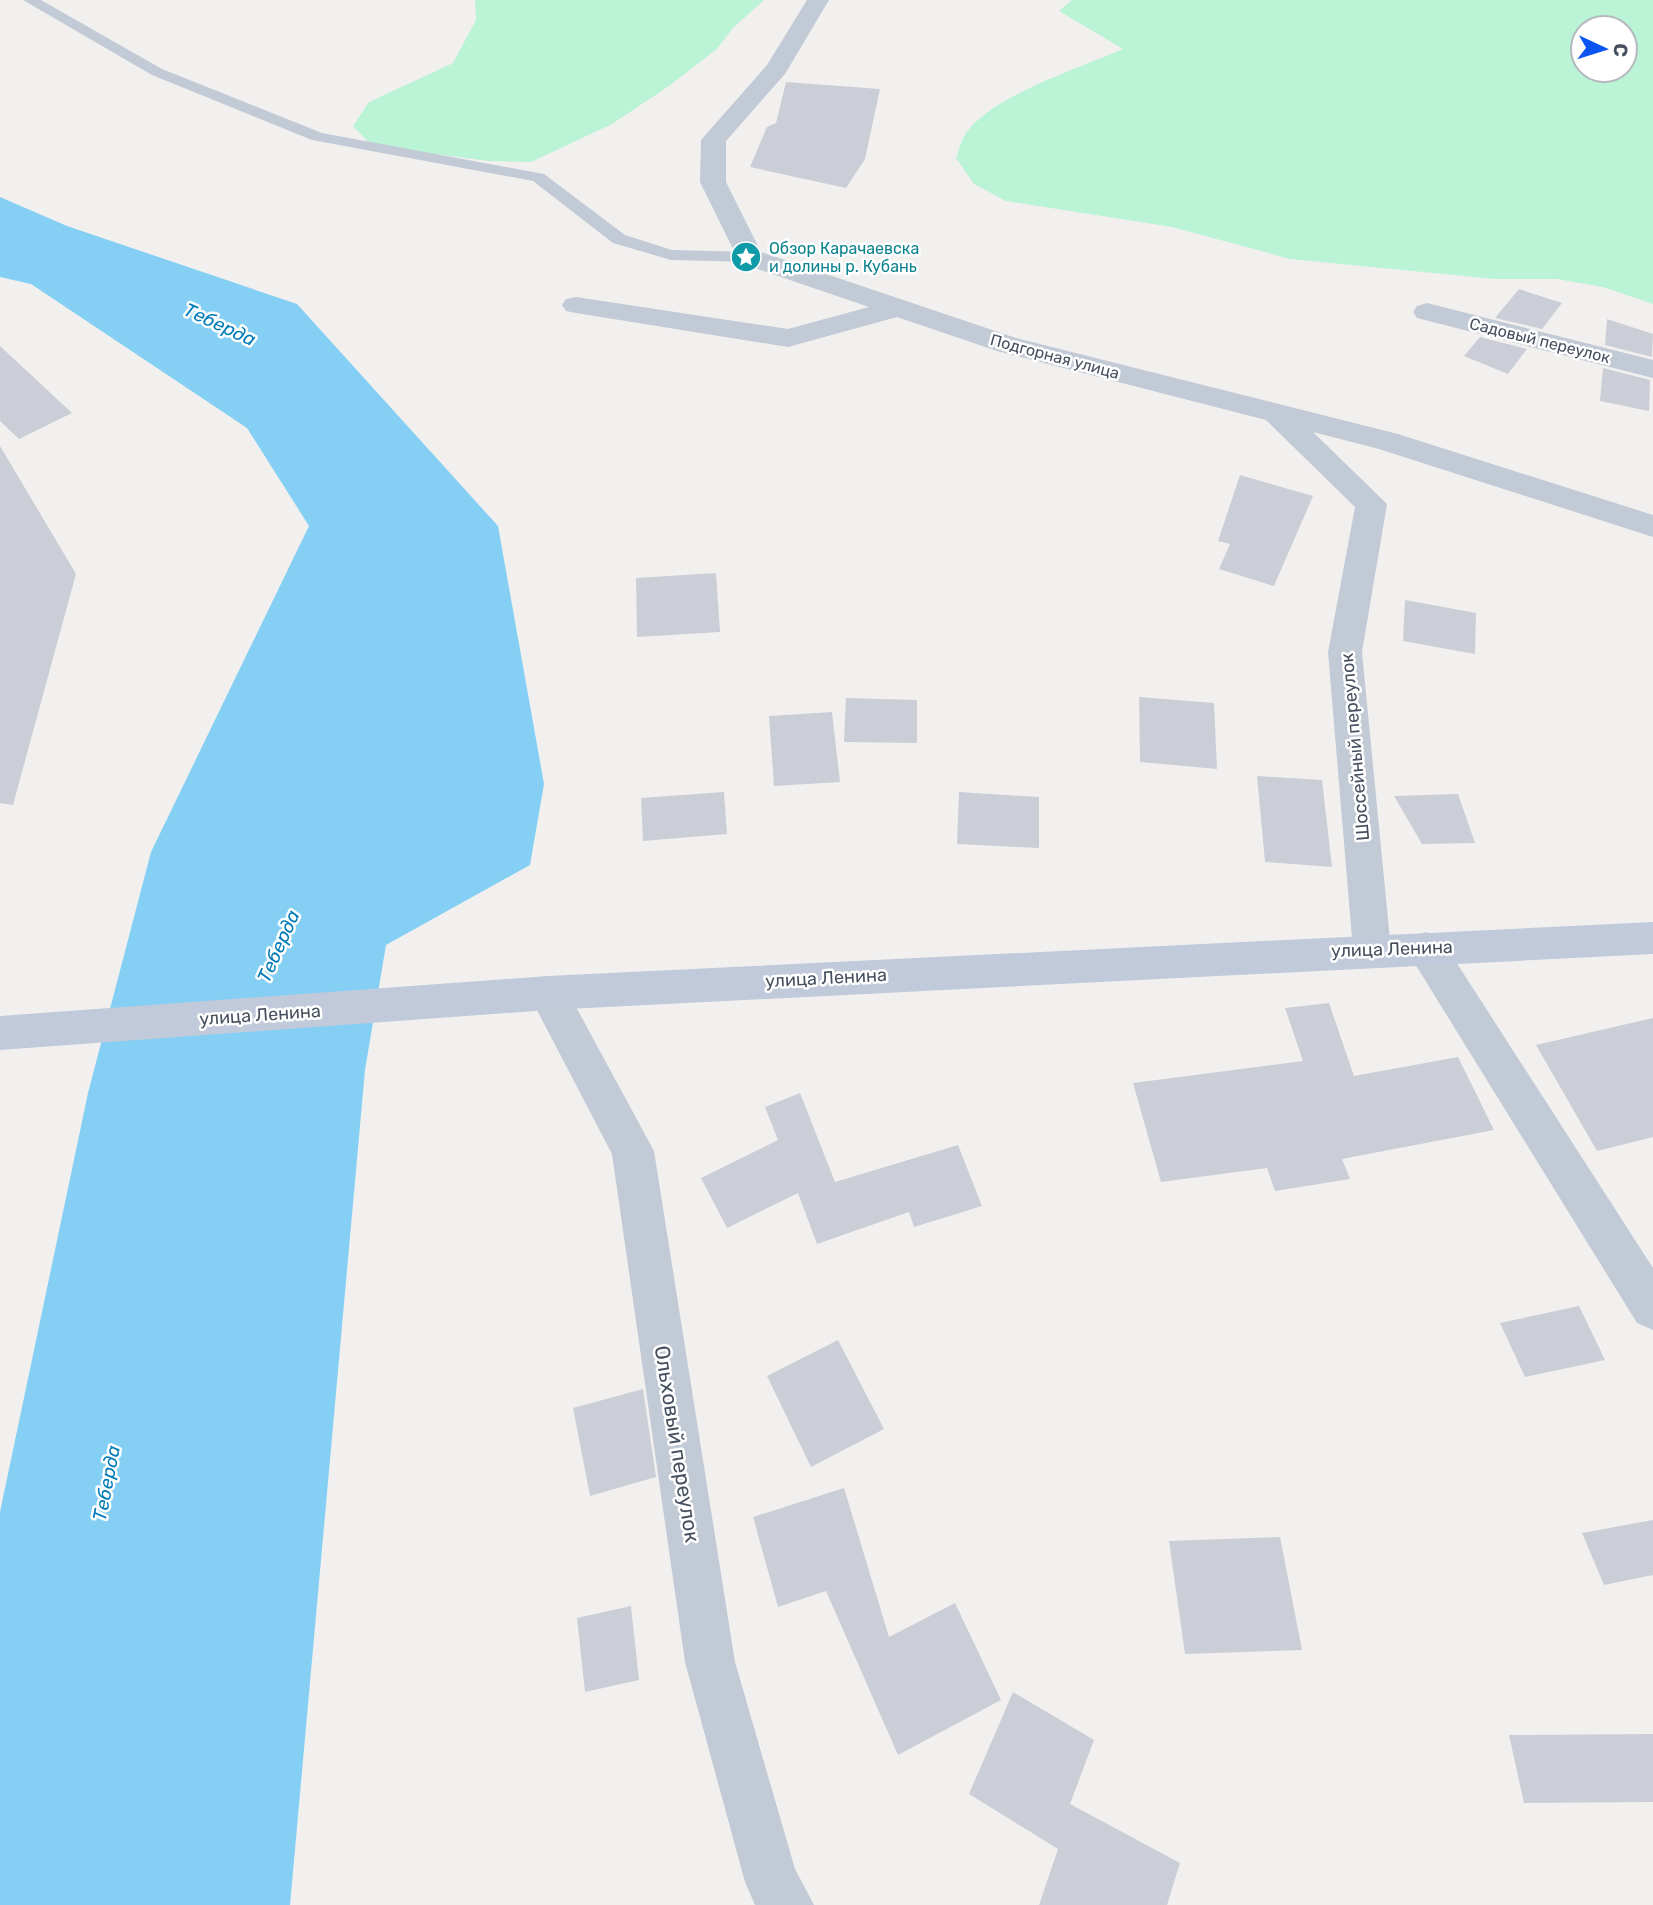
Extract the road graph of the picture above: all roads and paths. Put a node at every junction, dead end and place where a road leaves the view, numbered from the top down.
1 (30, 0) edge
2 (818, 0) edge
3 (750, 257) junction
4 (576, 305) dead end
5 (898, 307) junction
6 (1427, 312) dead end
7 (1653, 369) edge
8 (1275, 413) junction
9 (1653, 526) edge
10 (1653, 938) edge
11 (1426, 948) junction
12 (1372, 950) junction
13 (548, 993) junction
14 (0, 1033) edge
15 (1653, 1308) edge
16 (788, 1905) edge

1 - 3 lane
2 - 3 street
3 - 5 street, Подгорная улица
4 - 5 street
5 - 8 street, Подгорная улица
6 - 7 street, Садовый переулок
8 - 9 street, Подгорная улица
8 - 12 street, Шоссейный переулок
10 - 11 main road, улица Ленина
11 - 12 main road, улица Ленина
11 - 15 street
12 - 13 main road, улица Ленина
13 - 14 main road, улица Ленина
13 - 16 street, Ольховый переулок

